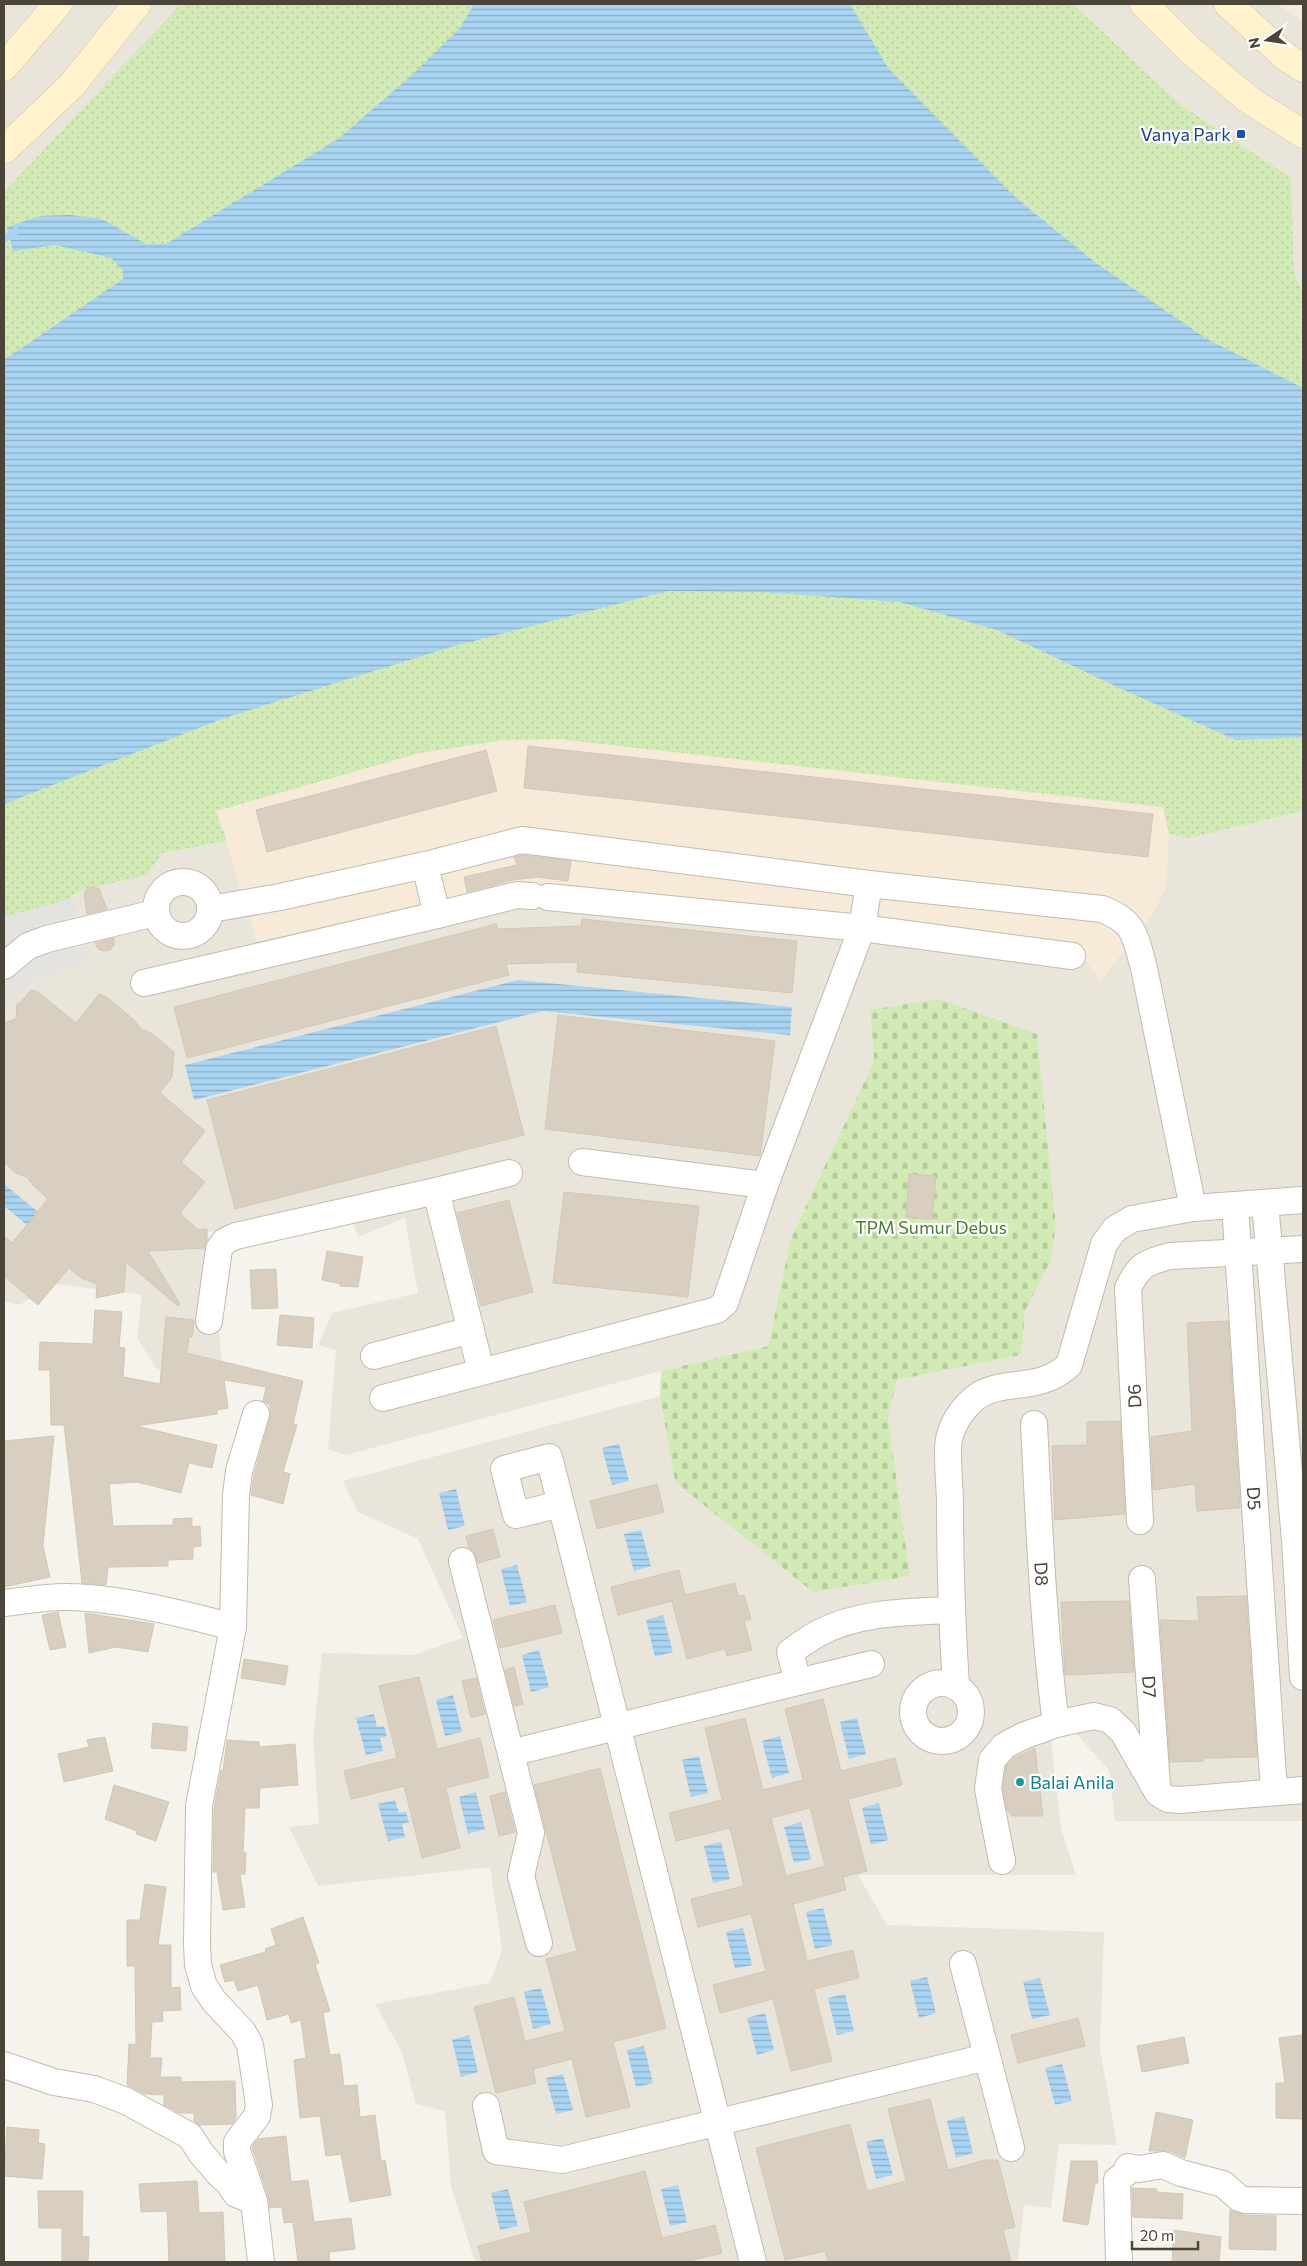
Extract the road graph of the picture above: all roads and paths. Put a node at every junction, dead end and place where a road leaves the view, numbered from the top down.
1 (58, 4) edge
2 (137, 4) edge
3 (1144, 4) edge
4 (1228, 4) edge
5 (4, 67) edge
6 (1303, 68) edge
7 (1303, 134) edge
8 (4, 150) edge
9 (425, 865) junction
10 (869, 884) junction
11 (211, 909) junction
12 (155, 913) junction
13 (437, 916) junction
14 (862, 928) junction
15 (1072, 956) dead end
16 (4, 966) edge
17 (144, 983) dead end
18 (582, 1162) dead end
19 (509, 1173) dead end
20 (765, 1185) junction
21 (436, 1192) junction
22 (1303, 1200) edge
23 (1265, 1203) junction
24 (1235, 1205) junction
25 (1193, 1208) junction
26 (1270, 1250) junction
27 (1303, 1250) edge
28 (1238, 1252) junction
29 (209, 1321) dead end
30 (471, 1330) junction
31 (374, 1356) dead end
32 (481, 1371) junction
33 (383, 1398) dead end
34 (256, 1414) dead end
35 (1034, 1424) dead end
36 (561, 1504) dead end
37 (1140, 1521) dead end
38 (462, 1561) dead end
39 (1142, 1580) dead end
40 (4, 1603) edge
41 (951, 1610) junction
42 (233, 1628) junction
43 (872, 1664) dead end
44 (1303, 1676) edge
45 (798, 1682) junction
46 (956, 1686) dead end
47 (1056, 1724) junction
48 (617, 1726) junction
49 (511, 1753) junction
50 (1303, 1790) edge
51 (1274, 1792) junction
52 (1158, 1793) junction
53 (1002, 1861) dead end
54 (539, 1943) dead end
55 (963, 1964) dead end
56 (987, 2057) junction
57 (4, 2065) edge
58 (486, 2106) dead end
59 (718, 2123) junction
60 (1011, 2148) dead end
61 (254, 2201) junction
62 (1303, 2201) edge
63 (261, 2262) edge
64 (753, 2262) edge
65 (1120, 2262) edge

1 - 5 main road
2 - 8 main road
3 - 7 main road
4 - 6 main road
9 - 10 street
9 - 11 street
9 - 13 street
10 - 14 street
10 - 25 street
11 - 12 street
11 - 12 street
12 - 16 street
13 - 14 street
13 - 17 street
14 - 15 street
14 - 20 street
18 - 20 street
19 - 21 street
20 - 32 street
21 - 29 street
21 - 30 street
22 - 23 street
23 - 24 street
23 - 26 street, D5
24 - 25 street
24 - 28 street, D5
25 - 41 street
26 - 27 street
26 - 28 street
26 - 44 street, D5
28 - 37 street, D6
28 - 51 street, D5
30 - 31 street
30 - 32 street
32 - 33 street
34 - 42 street
35 - 47 street, D8
36 - 48 street
38 - 49 street
39 - 52 street, D7
40 - 42 street
41 - 45 street
41 - 46 street
42 - 61 street
43 - 45 street
45 - 48 street
47 - 52 street
47 - 53 street
48 - 49 street
48 - 59 street
49 - 54 street
50 - 51 street
51 - 52 street
55 - 56 street
56 - 59 street
56 - 60 street
57 - 61 street
58 - 59 street
59 - 64 street
61 - 63 street
62 - 65 street

